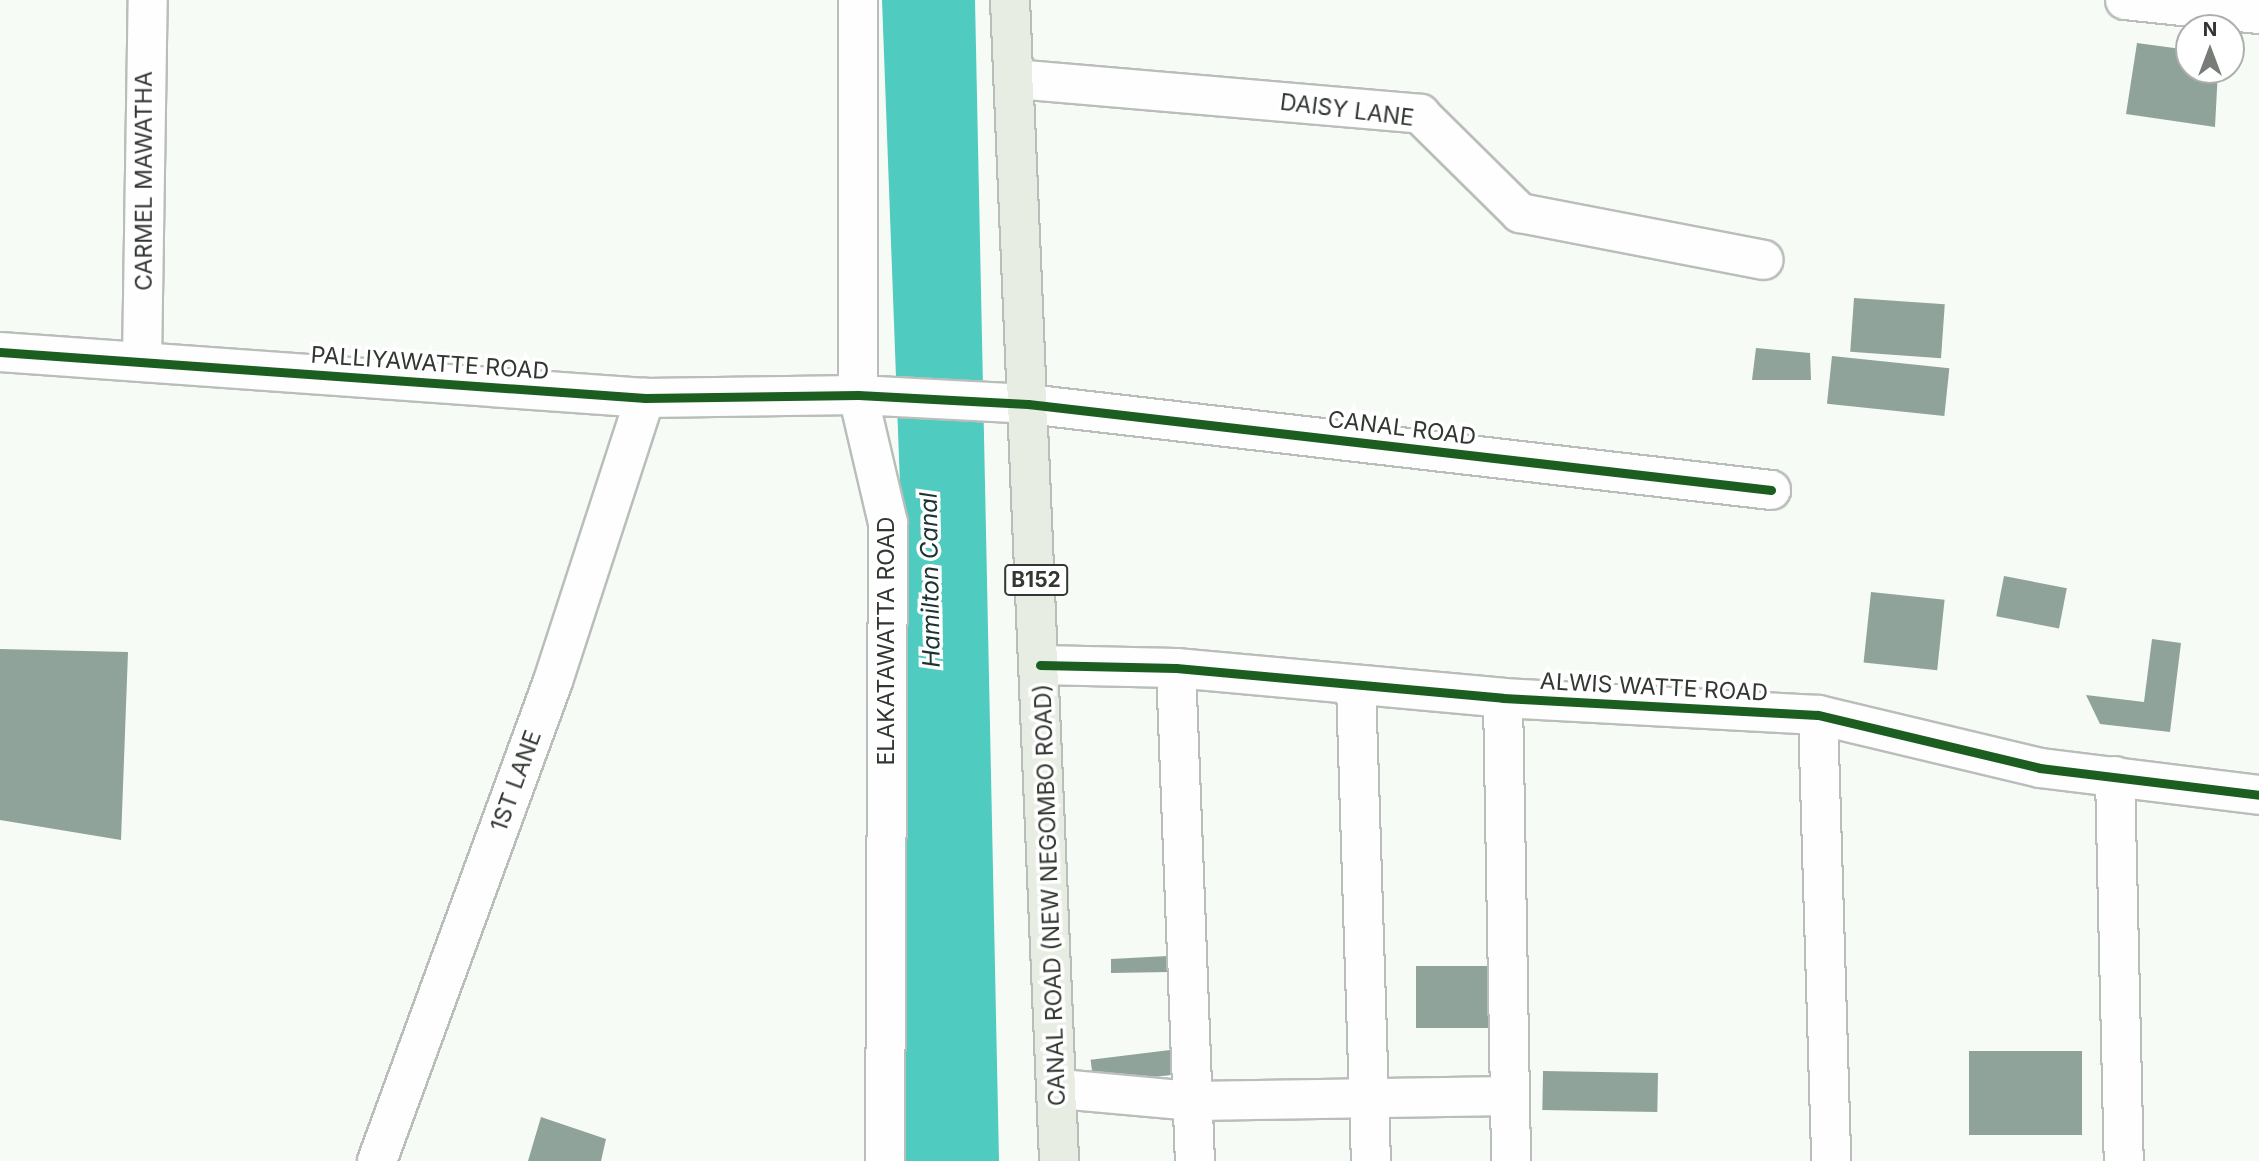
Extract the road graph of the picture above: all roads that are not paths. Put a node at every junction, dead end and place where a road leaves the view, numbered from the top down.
1 (148, 0) edge
2 (858, 0) edge
3 (1010, 0) edge
4 (2125, 0) edge
5 (2259, 14) edge
6 (1015, 79) junction
7 (1763, 260) dead end
8 (0, 352) edge
9 (142, 362) junction
10 (858, 396) junction
11 (645, 398) junction
12 (1028, 404) junction
13 (1771, 490) dead end
14 (1040, 666) junction
15 (1176, 668) junction
16 (1356, 686) junction
17 (1503, 698) junction
18 (1818, 715) junction
19 (2115, 776) junction
20 (2259, 795) edge
21 (1060, 1089) junction
22 (1509, 1096) junction
23 (1369, 1097) junction
24 (1193, 1101) junction
25 (377, 1161) edge
26 (885, 1161) edge
27 (1059, 1161) edge
28 (1195, 1161) edge
29 (1371, 1161) edge
30 (1511, 1161) edge
31 (1831, 1161) edge
32 (2124, 1161) edge

1 - 9 street, CARMEL MAWATHA
2 - 10 street, ELAKATAWATTA ROAD
3 - 6 main road, CANAL ROAD (NEW NEGOMBO ROAD) / B152
4 - 5 street
6 - 7 street, DAISY LANE
6 - 12 main road, CANAL ROAD (NEW NEGOMBO ROAD) / B152
8 - 9 street, PALLIYAWATTE ROAD
9 - 11 street, PALLIYAWATTE ROAD
10 - 11 street, PALLIYAWATTE ROAD
10 - 12 street, CANAL ROAD
10 - 26 street, ELAKATAWATTA ROAD
11 - 25 street, 1ST LANE
12 - 13 street, CANAL ROAD
12 - 14 main road, CANAL ROAD (NEW NEGOMBO ROAD) / B152
14 - 15 street, ALWIS WATTE ROAD
14 - 21 main road, CANAL ROAD (NEW NEGOMBO ROAD) / B152
15 - 16 street, ALWIS WATTE ROAD
15 - 24 street
16 - 17 street, ALWIS WATTE ROAD
16 - 23 street
17 - 18 street, ALWIS WATTE ROAD
17 - 22 street
18 - 19 street, ALWIS WATTE ROAD
18 - 31 street
19 - 20 street, ALWIS WATTE ROAD
19 - 32 street
21 - 24 street
21 - 27 main road, CANAL ROAD (NEW NEGOMBO ROAD) / B152
22 - 23 street
22 - 30 street
23 - 24 street
23 - 29 street
24 - 28 street

